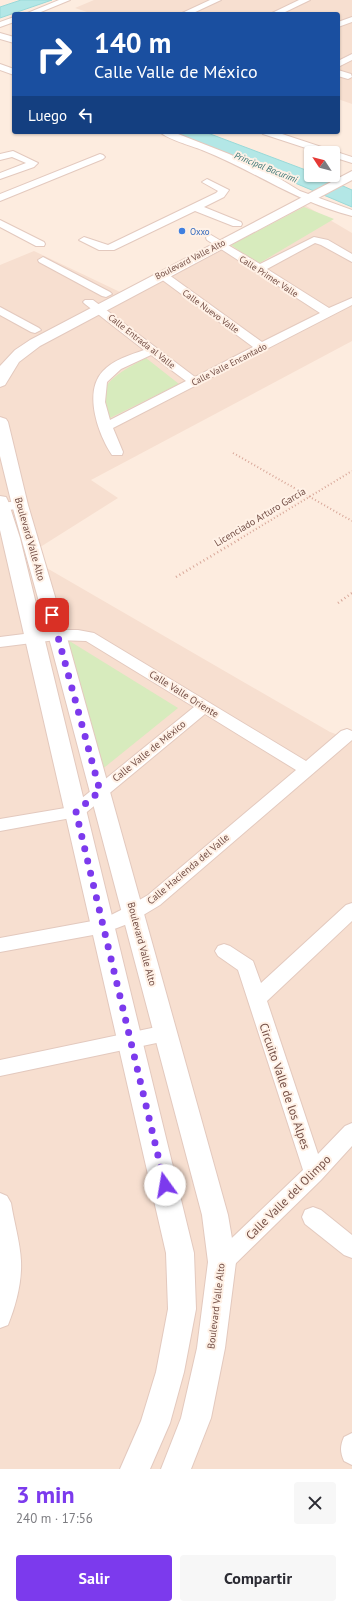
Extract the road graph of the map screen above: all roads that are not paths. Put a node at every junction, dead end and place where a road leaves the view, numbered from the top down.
1 (66, 0) edge
2 (217, 0) edge
3 (301, 1) edge
4 (34, 12) edge
5 (189, 12) edge
6 (278, 12) edge
7 (352, 19) edge
8 (12, 20) edge
9 (340, 24) edge
10 (0, 25) edge
11 (0, 36) edge
12 (12, 39) edge
13 (352, 57) edge
14 (340, 63) edge
15 (0, 67) edge
16 (12, 71) edge
17 (340, 74) edge
18 (348, 76) dead end
19 (170, 134) edge
20 (272, 134) edge
21 (310, 146) edge
22 (340, 156) edge
23 (0, 157) edge
24 (100, 157) dead end
25 (352, 160) edge
26 (349, 170) edge
27 (0, 176) edge
28 (207, 182) dead end
29 (305, 194) junction
30 (0, 198) edge
31 (195, 207) junction
32 (352, 213) edge
33 (0, 223) edge
34 (237, 224) junction
35 (84, 240) dead end
36 (215, 241) junction
37 (40, 244) dead end
38 (352, 259) edge
39 (43, 260) dead end
40 (259, 269) junction
41 (161, 274) junction
42 (106, 294) junction
43 (352, 301) edge
44 (94, 305) junction
45 (0, 310) edge
46 (328, 313) junction
47 (35, 330) junction
48 (261, 347) junction
49 (153, 350) junction
50 (0, 354) edge
51 (0, 382) edge
52 (194, 382) junction
53 (0, 422) edge
54 (106, 427) junction
55 (117, 452) dead end
56 (5, 505) edge
57 (46, 636) junction
58 (0, 642) edge
59 (205, 706) junction
60 (347, 735) dead end
61 (307, 769) junction
62 (100, 791) junction
63 (76, 812) junction
64 (0, 826) edge
65 (352, 910) edge
66 (133, 913) junction
67 (104, 926) junction
68 (0, 945) edge
69 (224, 951) dead end
70 (256, 999) junction
71 (166, 1033) junction
72 (131, 1040) junction
73 (0, 1068) edge
74 (352, 1132) edge
75 (314, 1172) junction
76 (0, 1204) edge
77 (313, 1217) dead end
78 (352, 1248) edge
79 (222, 1262) junction
80 (0, 1317) edge
81 (352, 1445) edge
82 (352, 1454) edge
83 (135, 1469) edge
84 (176, 1469) edge

1 - 4 street
2 - 5 street
3 - 6 street
7 - 9 street
8 - 10 street
11 - 12 street
13 - 14 street
15 - 16 street
17 - 18 street
19 - 29 street
20 - 21 street
22 - 25 street
23 - 27 street
24 - 30 street
26 - 29 street, Boulevard Valle Alto
28 - 31 street
29 - 32 street
29 - 34 street, Boulevard Valle Alto
29 - 36 street, Boulevard Valle Alto
31 - 34 street
31 - 35 street
33 - 37 street
34 - 36 street, Boulevard Valle Alto
36 - 40 street, Calle Primer Valle
36 - 41 street, Boulevard Valle Alto
36 - 42 street, Boulevard Valle Alto
38 - 40 street
39 - 42 street
40 - 46 street, Calle Primer Valle
41 - 44 street, Boulevard Valle Alto
41 - 48 street, Calle Nuevo Valle
42 - 44 street, Boulevard Valle Alto
43 - 46 street, Calle Valle Encantado
44 - 47 street, Boulevard Valle Alto
44 - 49 street, Calle Entrada al Valle
44 - 51 street, Boulevard Valle Alto
45 - 47 street
46 - 48 street, Calle Valle Encantado
47 - 50 street, Boulevard Valle Alto
48 - 52 street, Calle Valle Encantado
49 - 52 street, Calle Entrada al Valle
49 - 54 street
52 - 54 street, Calle Valle Encantado
53 - 56 street, Boulevard Valle Alto
54 - 55 street
56 - 57 street, Boulevard Valle Alto
57 - 58 street, Calle Valle Oriente
57 - 59 street, Calle Valle Oriente
57 - 62 street, Boulevard Valle Alto
57 - 63 street, Boulevard Valle Alto
59 - 61 street, Calle Valle Oriente
59 - 62 street, Calle Valle de México
60 - 61 street, Calle Hacienda del Valle
61 - 66 street, Calle Hacienda del Valle
62 - 63 street, Calle Valle de México
62 - 66 street, Boulevard Valle Alto
63 - 64 street
63 - 67 street, Boulevard Valle Alto
65 - 70 street
66 - 67 street, Calle Hacienda del Valle
66 - 71 street, Boulevard Valle Alto
67 - 68 street, Calle Hacienda del Valle
67 - 72 street, Boulevard Valle Alto
69 - 70 street, Circuito Valle de los Alpes
70 - 75 street, Circuito Valle de los Alpes
71 - 72 street
71 - 79 street, Boulevard Valle Alto
72 - 73 street
72 - 83 street, Boulevard Valle Alto
74 - 75 street, Calle Valle del Olimpo
75 - 79 street, Calle Valle del Olimpo
76 - 80 street
77 - 78 street
79 - 84 street, Boulevard Valle Alto
81 - 82 street

